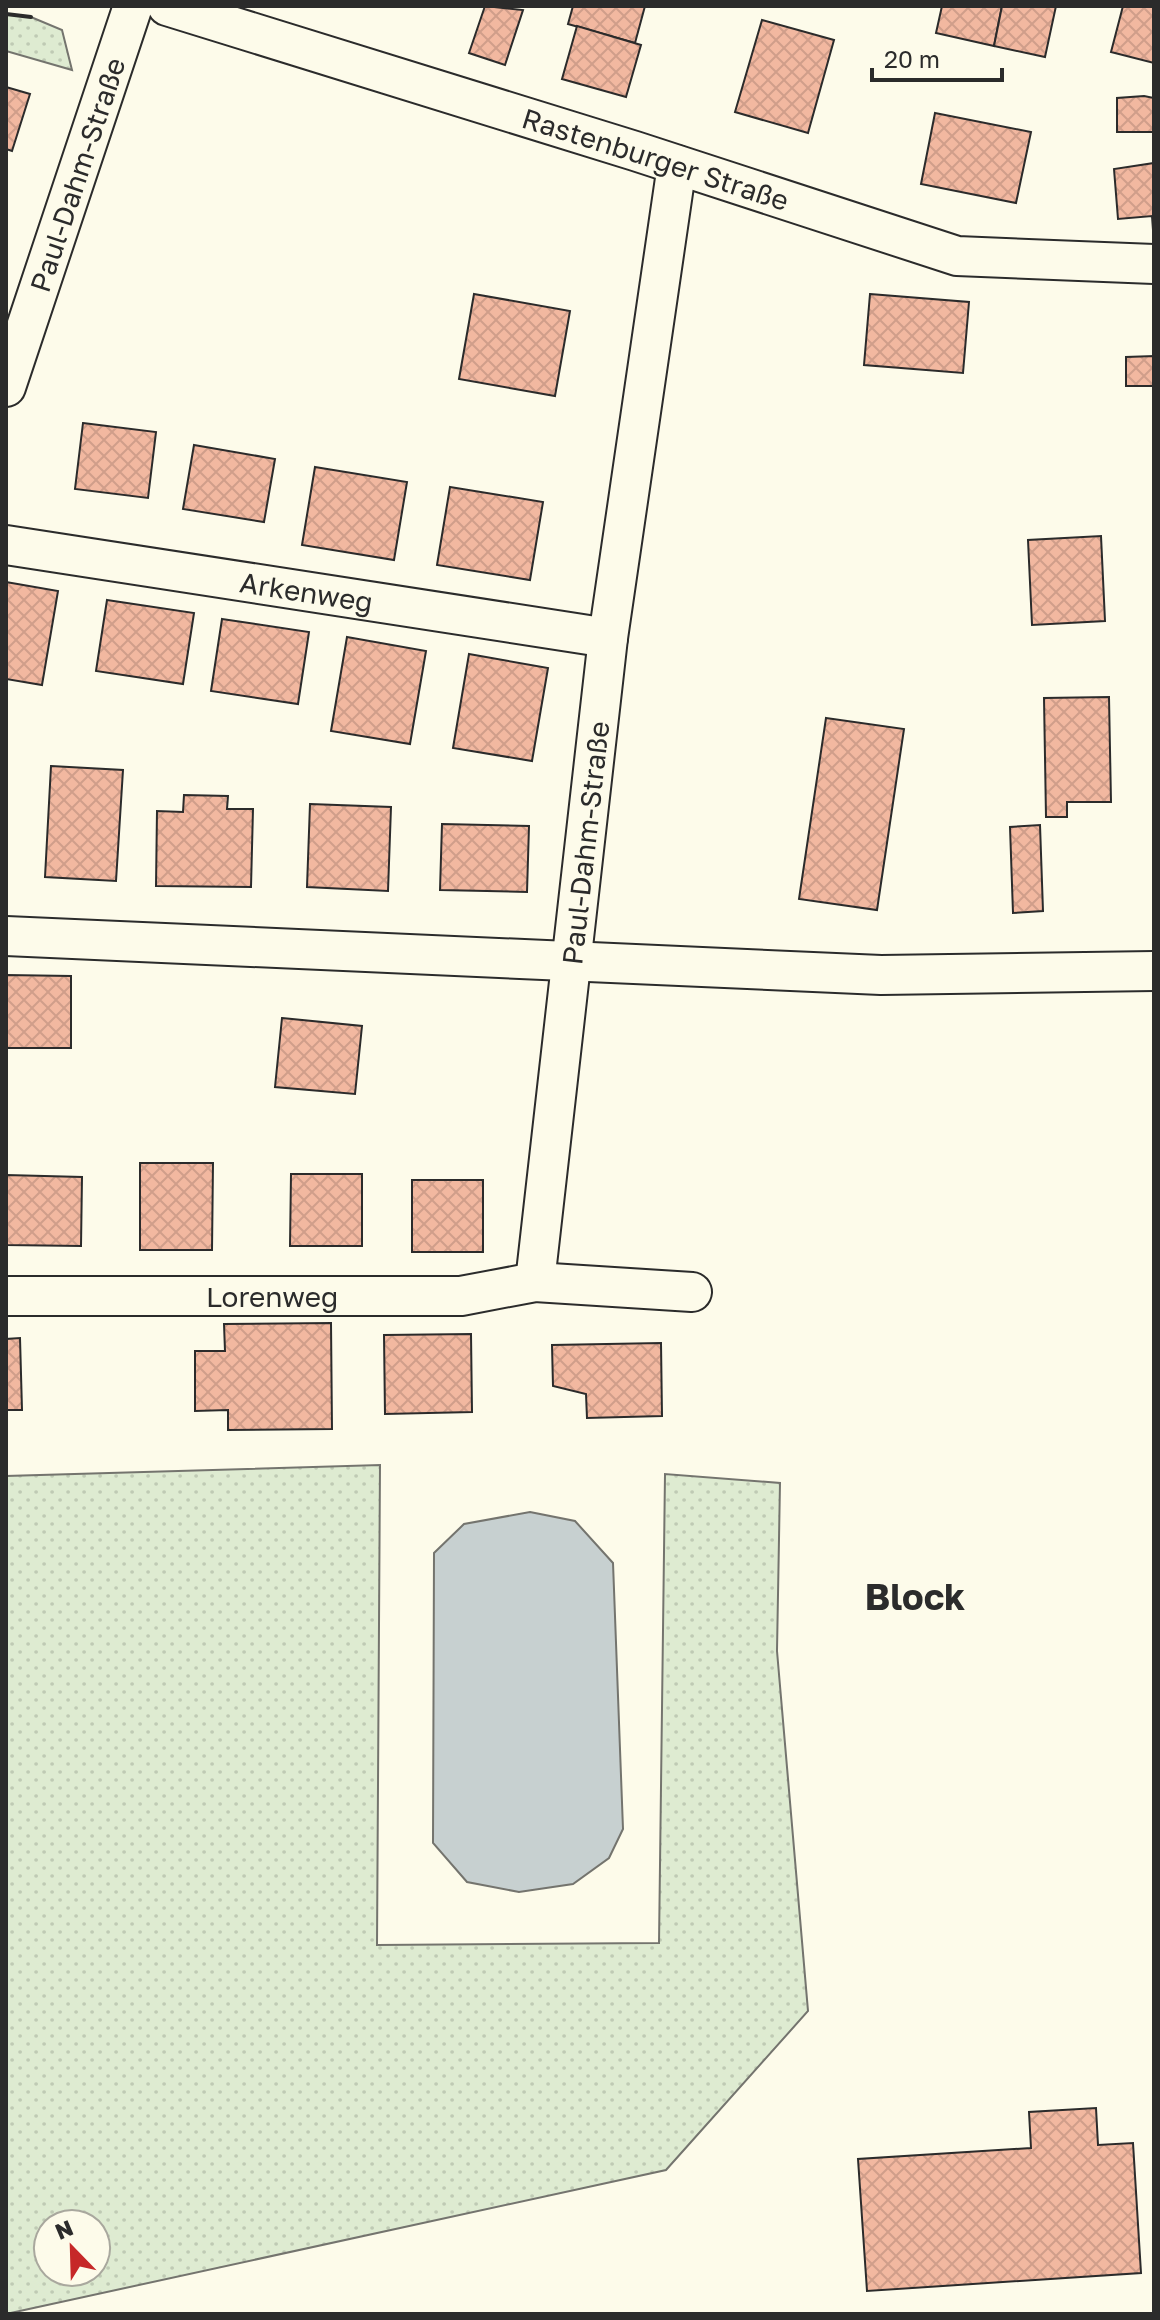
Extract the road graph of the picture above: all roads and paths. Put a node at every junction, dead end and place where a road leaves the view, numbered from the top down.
1 (133, 6) edge
2 (167, 6) edge
3 (677, 165) junction
4 (1154, 264) edge
5 (6, 387) edge
6 (6, 545) edge
7 (608, 638) junction
8 (6, 936) edge
9 (571, 962) junction
10 (1154, 971) edge
11 (535, 1282) junction
12 (692, 1292) dead end
13 (6, 1296) edge

1 - 5 street, Paul-Dahm-Straße
2 - 3 street, Rastenburger Straße
3 - 4 street, Rastenburger Straße
3 - 7 street, Paul-Dahm-Straße
6 - 7 street, Arkenweg
7 - 9 street, Paul-Dahm-Straße
8 - 9 street, Paul-Dahm-Straße
9 - 10 street
9 - 11 street
11 - 12 street, Lorenweg
11 - 13 street, Lorenweg

